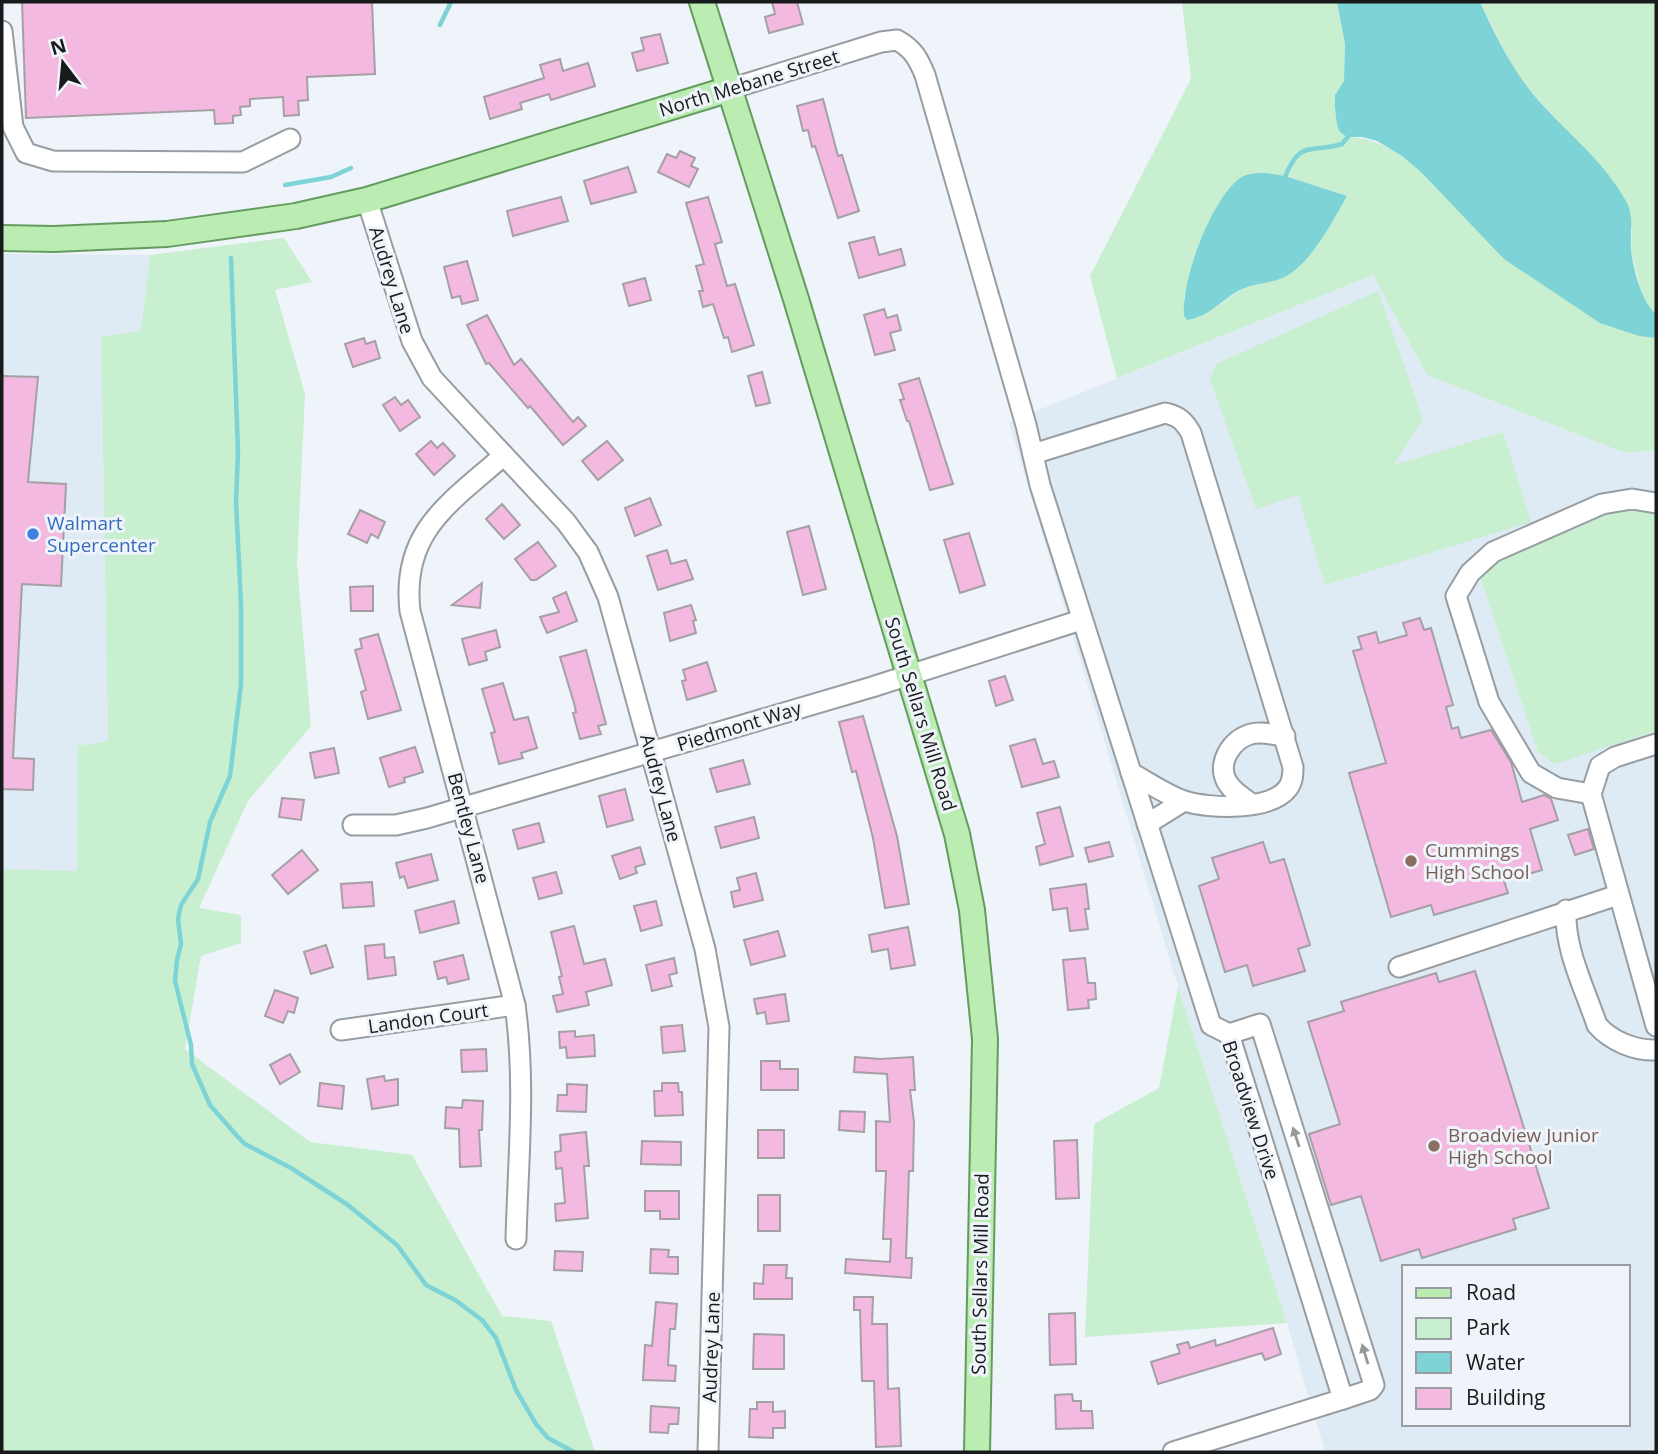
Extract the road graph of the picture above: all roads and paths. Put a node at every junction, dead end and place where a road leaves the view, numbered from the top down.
1 (702, 2) edge
2 (2, 31) edge
3 (730, 89) junction
4 (290, 139) dead end
5 (368, 200) junction
6 (2, 238) edge
7 (1033, 454) junction
8 (503, 456) junction
9 (1656, 503) edge
10 (1081, 620) junction
11 (909, 675) junction
12 (1285, 736) junction
13 (1656, 744) edge
14 (651, 753) junction
15 (1131, 773) junction
16 (1591, 794) junction
17 (1184, 801) junction
18 (1252, 804) junction
19 (464, 807) junction
20 (1147, 824) junction
21 (353, 825) dead end
22 (1618, 895) junction
23 (1566, 910) junction
24 (1399, 967) dead end
25 (515, 1005) junction
26 (1656, 1027) edge
27 (341, 1030) dead end
28 (1229, 1034) junction
29 (1656, 1050) edge
30 (516, 1238) dead end
31 (1343, 1399) junction
32 (708, 1452) edge
33 (977, 1452) edge
34 (1173, 1452) edge

1 - 3 main road, South Sellars Mill Road
2 - 4 street
3 - 5 main road, North Mebane Street
3 - 7 street, North Mebane Street
3 - 11 main road, South Sellars Mill Road
5 - 6 main road, North Mebane Street
5 - 8 street, Audrey Lane
7 - 10 street, North Mebane Street
7 - 12 street
8 - 14 street, Audrey Lane
8 - 19 street, Bentley Lane
9 - 16 street
10 - 11 street, Piedmont Way
10 - 15 street, Broadview Drive
11 - 14 street, Piedmont Way
11 - 33 main road, South Sellars Mill Road
12 - 18 street
12 - 18 street
13 - 16 street
14 - 19 street, Piedmont Way
14 - 32 street, Audrey Lane
15 - 17 street
15 - 20 street, Broadview Drive
16 - 22 street
17 - 18 street
17 - 20 street
19 - 21 street, Piedmont Way
19 - 25 street, Bentley Lane
20 - 28 street, Broadview Drive
22 - 23 street
22 - 26 street
23 - 24 street
23 - 29 street
25 - 27 street, Landon Court
25 - 30 street, Bentley Lane
28 - 31 street, Broadview Drive
31 -> 28 street
31 - 34 street

